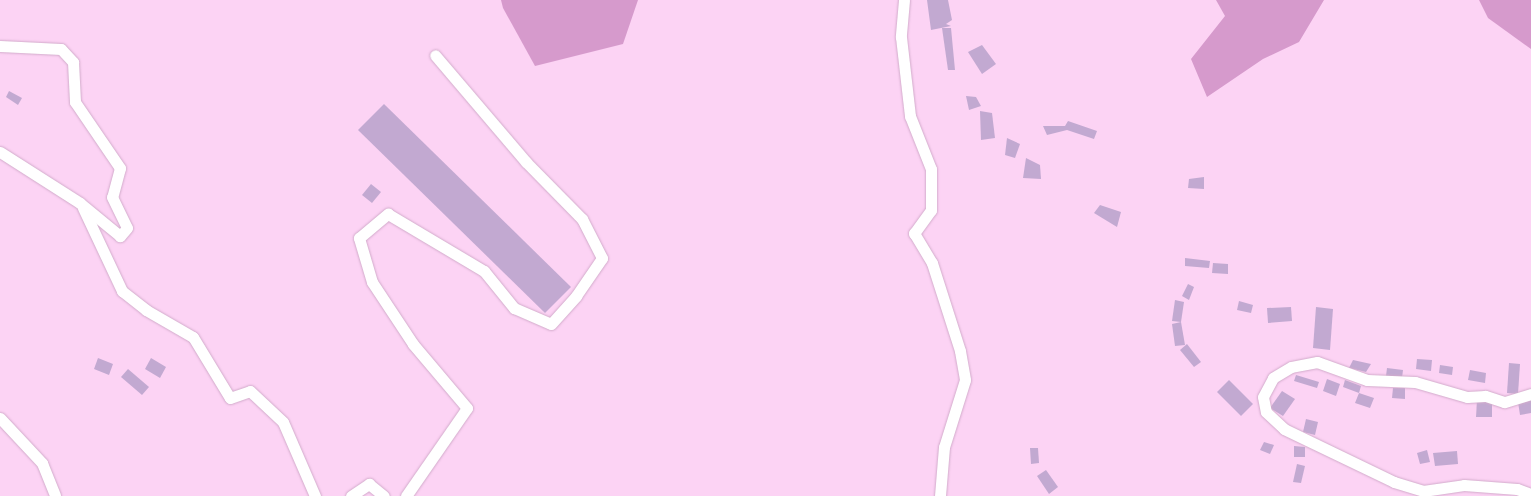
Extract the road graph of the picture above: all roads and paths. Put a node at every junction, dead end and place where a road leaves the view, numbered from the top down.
1 (904, 0) edge
2 (0, 46) edge
3 (436, 55) dead end
4 (0, 152) edge
5 (80, 203) junction
6 (1531, 394) edge
7 (0, 418) edge
8 (1531, 494) edge
9 (55, 496) edge
10 (316, 496) edge
11 (351, 496) edge
12 (384, 496) edge
13 (406, 496) edge
14 (940, 496) edge

1 - 14 street
2 - 5 street
3 - 13 street
4 - 5 street
5 - 10 street
6 - 8 street
7 - 9 street
11 - 12 street

